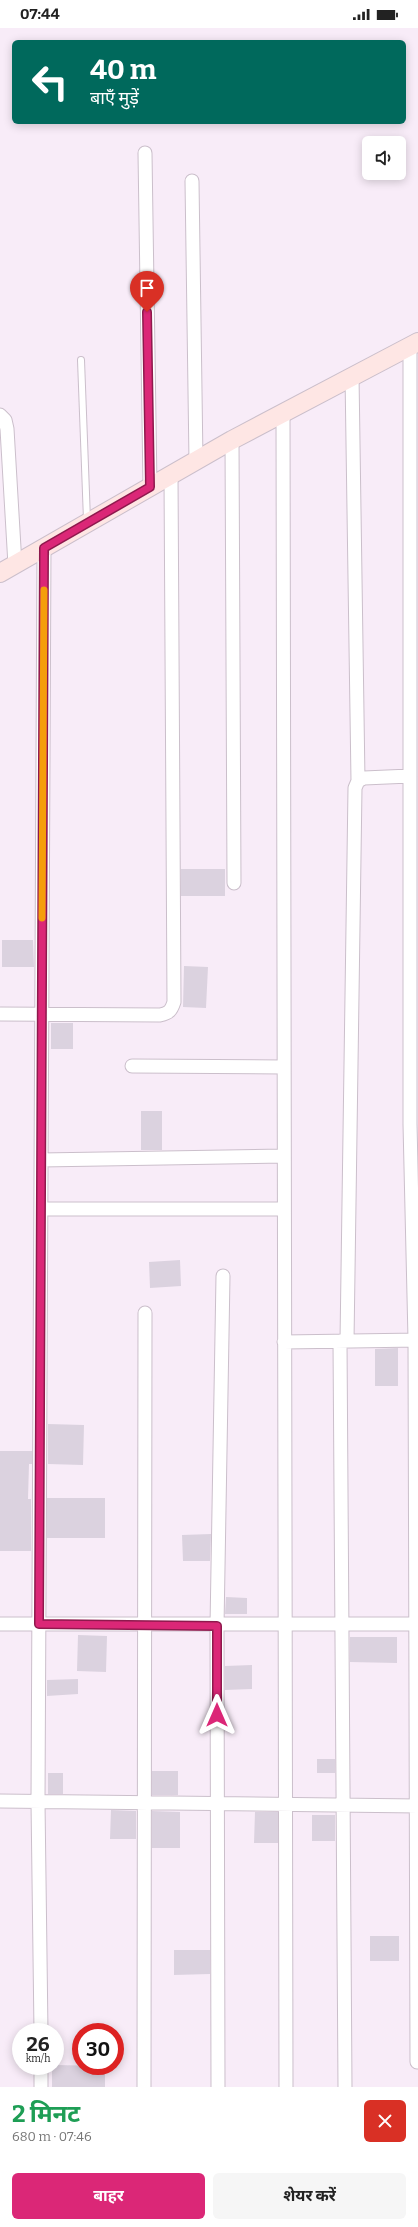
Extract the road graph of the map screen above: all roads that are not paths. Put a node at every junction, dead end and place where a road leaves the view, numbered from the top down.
1 (145, 153) dead end
2 (192, 181) dead end
3 (414, 344) edge
4 (81, 360) dead end
5 (352, 375) junction
6 (283, 413) junction
7 (0, 416) edge
8 (232, 440) junction
9 (196, 461) junction
10 (171, 475) junction
11 (150, 487) junction
12 (87, 524) junction
13 (44, 548) junction
14 (8, 569) edge
15 (410, 776) junction
16 (358, 781) junction
17 (234, 883) dead end
18 (0, 1014) edge
19 (42, 1014) junction
20 (132, 1066) dead end
21 (283, 1067) junction
22 (414, 1124) edge
23 (284, 1156) junction
24 (41, 1160) junction
25 (41, 1209) junction
26 (284, 1209) junction
27 (223, 1276) dead end
28 (145, 1313) dead end
29 (416, 1340) edge
30 (343, 1341) junction
31 (284, 1342) junction
32 (0, 1624) edge
33 (39, 1624) junction
34 (144, 1624) junction
35 (417, 1624) edge
36 (285, 1625) junction
37 (342, 1625) junction
38 (217, 1626) junction
39 (0, 1801) edge
40 (38, 1802) junction
41 (145, 1803) junction
42 (217, 1804) junction
43 (285, 1805) junction
44 (343, 1806) junction
45 (417, 1806) edge
46 (41, 2023) edge
47 (417, 2062) dead end
48 (41, 2075) edge
49 (41, 2087) edge
50 (144, 2087) edge
51 (218, 2087) edge
52 (286, 2087) edge
53 (345, 2087) edge

1 - 11 street
2 - 9 street
3 - 5 street
3 - 15 street
4 - 12 lane
5 - 6 street
5 - 16 street
6 - 8 street
6 - 21 street
7 - 14 street
8 - 9 street
8 - 17 street
9 - 10 street
10 - 11 street
10 - 19 street
11 - 12 street
12 - 13 street
13 - 14 street
13 - 19 street
15 - 16 street
15 - 22 street
16 - 30 street
18 - 19 street
19 - 24 street
20 - 21 street
21 - 23 street
22 - 29 street
23 - 24 street
23 - 26 street
24 - 25 street
25 - 26 street
25 - 33 street
26 - 31 street
27 - 38 street
28 - 34 street
29 - 30 street
29 - 35 street
30 - 31 street
30 - 37 street
31 - 36 street
32 - 33 street
33 - 34 street
33 - 40 street
34 - 38 street
34 - 41 street
35 - 37 street
35 - 45 street
36 - 37 street
36 - 38 street
36 - 43 street
37 - 44 street
38 - 42 street
39 - 40 street
40 - 41 street
40 - 46 street
41 - 42 street
41 - 50 street
42 - 43 street
42 - 51 street
43 - 44 street
43 - 52 street
44 - 45 street
44 - 53 street
45 - 47 street
48 - 49 street

